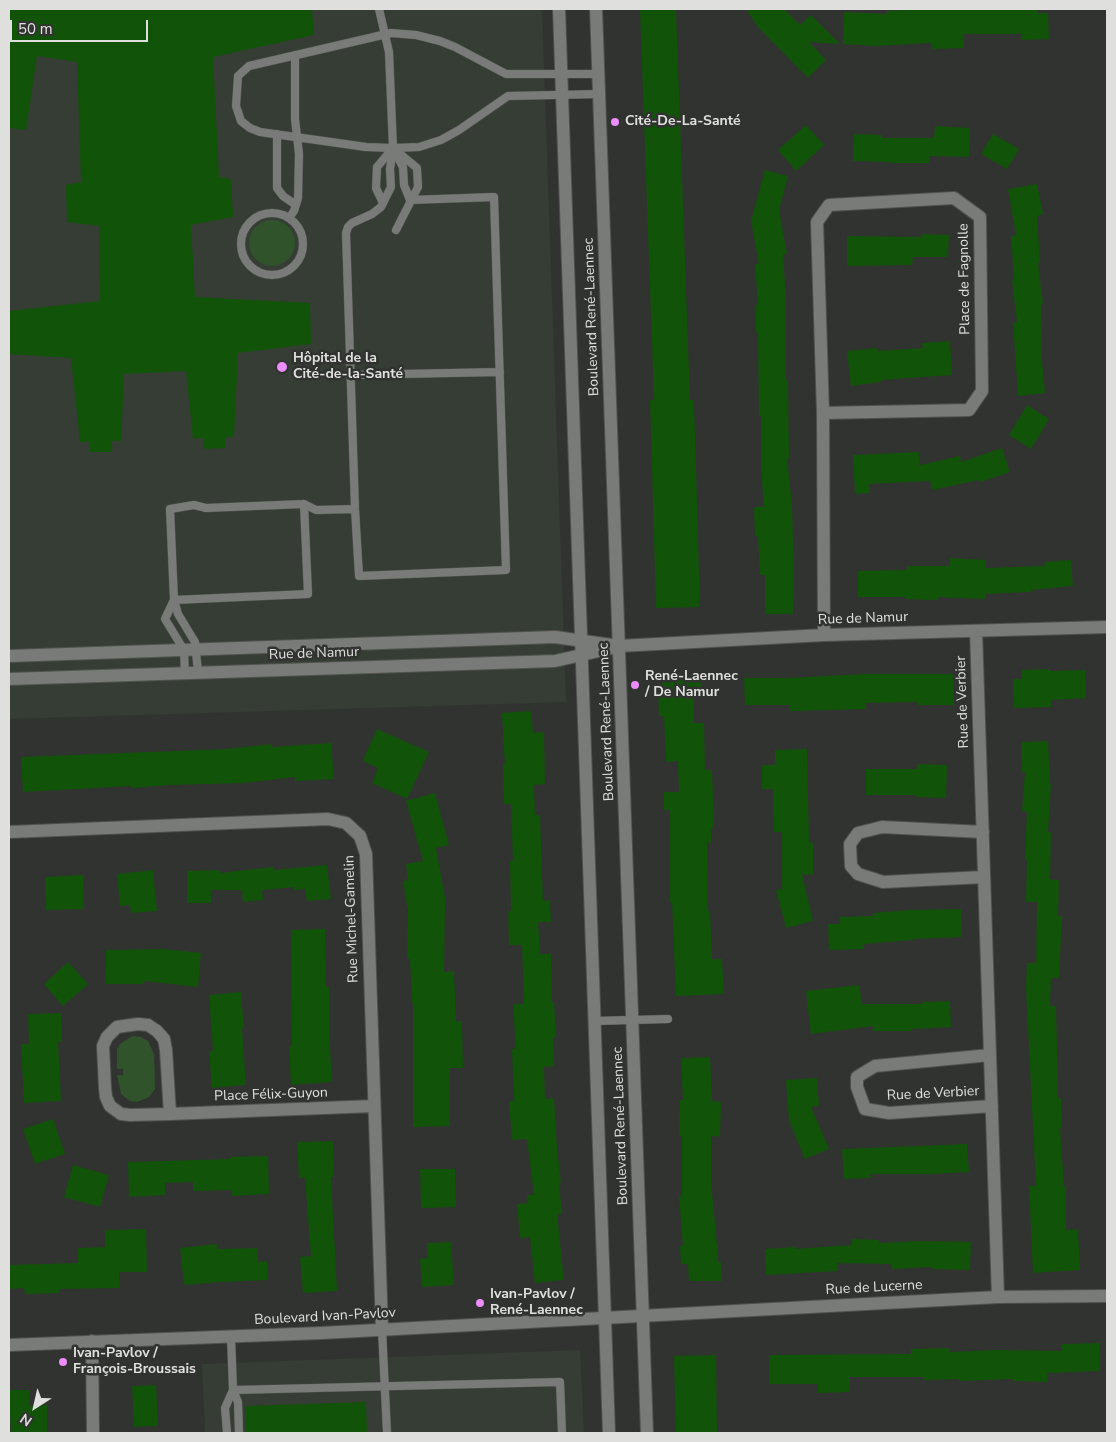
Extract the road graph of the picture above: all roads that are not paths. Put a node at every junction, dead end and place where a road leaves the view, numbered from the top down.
1 (379, 9) edge
2 (559, 9) edge
3 (596, 9) edge
4 (385, 34) junction
5 (295, 55) junction
6 (561, 74) junction
7 (599, 74) junction
8 (562, 94) junction
9 (600, 94) junction
10 (276, 134) junction
11 (297, 136) junction
12 (393, 148) junction
13 (410, 200) junction
14 (383, 203) junction
15 (296, 205) junction
16 (289, 218) junction
17 (396, 230) dead end
18 (500, 372) junction
19 (351, 375) junction
20 (823, 413) junction
21 (304, 504) junction
22 (355, 509) junction
23 (174, 600) junction
24 (1107, 627) edge
25 (976, 631) junction
26 (824, 635) junction
27 (580, 641) junction
28 (619, 646) junction
29 (191, 649) junction
30 (581, 655) junction
31 (9, 656) edge
32 (191, 673) junction
33 (9, 679) edge
34 (9, 832) edge
35 (982, 832) junction
36 (984, 877) junction
37 (668, 1019) dead end
38 (632, 1020) junction
39 (594, 1021) junction
40 (990, 1055) junction
41 (374, 1106) junction
42 (992, 1106) junction
43 (170, 1114) junction
44 (1107, 1296) edge
45 (998, 1297) junction
46 (642, 1315) junction
47 (605, 1318) junction
48 (382, 1329) junction
49 (231, 1336) junction
50 (92, 1341) junction
51 (9, 1345) edge
52 (384, 1387) junction
53 (233, 1390) junction
54 (93, 1433) edge
55 (227, 1433) edge
56 (239, 1433) edge
57 (387, 1433) edge
58 (562, 1433) edge
59 (609, 1433) edge
60 (647, 1433) edge

1 - 4 lane
2 - 6 street, Boulevard René-Laennec
3 - 7 street, Boulevard René-Laennec
4 - 5 lane
4 - 6 lane
4 - 12 lane
5 - 10 lane
5 - 11 lane
6 - 7 lane
6 - 8 street, Boulevard René-Laennec
7 - 9 street, Boulevard René-Laennec
8 - 9 lane
8 - 12 lane
8 - 27 street, Boulevard René-Laennec
9 - 28 street, Boulevard René-Laennec
10 - 11 lane
10 - 15 lane
11 - 12 lane
11 - 15 lane
12 - 13 lane
12 - 13 lane
12 - 14 lane
12 - 14 lane
13 - 17 lane
13 - 18 lane
14 - 19 lane
15 - 16 lane
16 - 16 lane
18 - 19 lane
18 - 22 lane
19 - 22 lane
20 - 20 street, Place de Fagnolle
20 - 26 street, Place de Fagnolle
21 - 22 lane
21 - 23 lane
21 - 23 lane
23 - 29 lane
23 - 29 lane
24 - 25 street, Rue de Namur
25 - 26 street, Rue de Namur
25 - 35 street, Rue de Verbier
26 - 28 street, Rue de Namur
27 - 28 street, Rue de Namur
27 - 29 street, Rue de Namur
27 - 30 street, Boulevard René-Laennec
28 - 30 street, Rue de Namur
28 - 38 street, Boulevard René-Laennec
29 - 31 street, Rue de Namur
29 - 32 lane
29 - 32 lane
30 - 32 street, Rue de Namur
30 - 39 street, Boulevard René-Laennec
32 - 33 street, Rue de Namur
34 - 41 street, Rue Michel-Gamelin
35 - 36 street, Rue de Verbier
35 - 36 street
36 - 40 street, Rue de Verbier
37 - 38 lane
38 - 39 lane
38 - 46 street, Boulevard René-Laennec
39 - 47 street, Boulevard René-Laennec
40 - 42 street, Rue de Verbier
40 - 42 street, Rue de Verbier
41 - 43 street, Place Félix-Guyon
41 - 48 street, Rue Michel-Gamelin
42 - 45 street, Rue de Verbier
43 - 43 street, Place Félix-Guyon
44 - 45 street, Rue de Lucerne
45 - 46 street, Rue de Lucerne
46 - 47 street, Boulevard Ivan-Pavlov
46 - 60 street, Boulevard René-Laennec
47 - 48 street, Boulevard Ivan-Pavlov
47 - 59 street, Boulevard René-Laennec
48 - 49 street, Boulevard Ivan-Pavlov
48 - 52 lane
49 - 50 street, Boulevard Ivan-Pavlov
49 - 53 lane
50 - 51 street, Boulevard Ivan-Pavlov
50 - 54 street
52 - 53 lane
52 - 57 lane
52 - 58 lane
53 - 55 lane
53 - 56 lane

